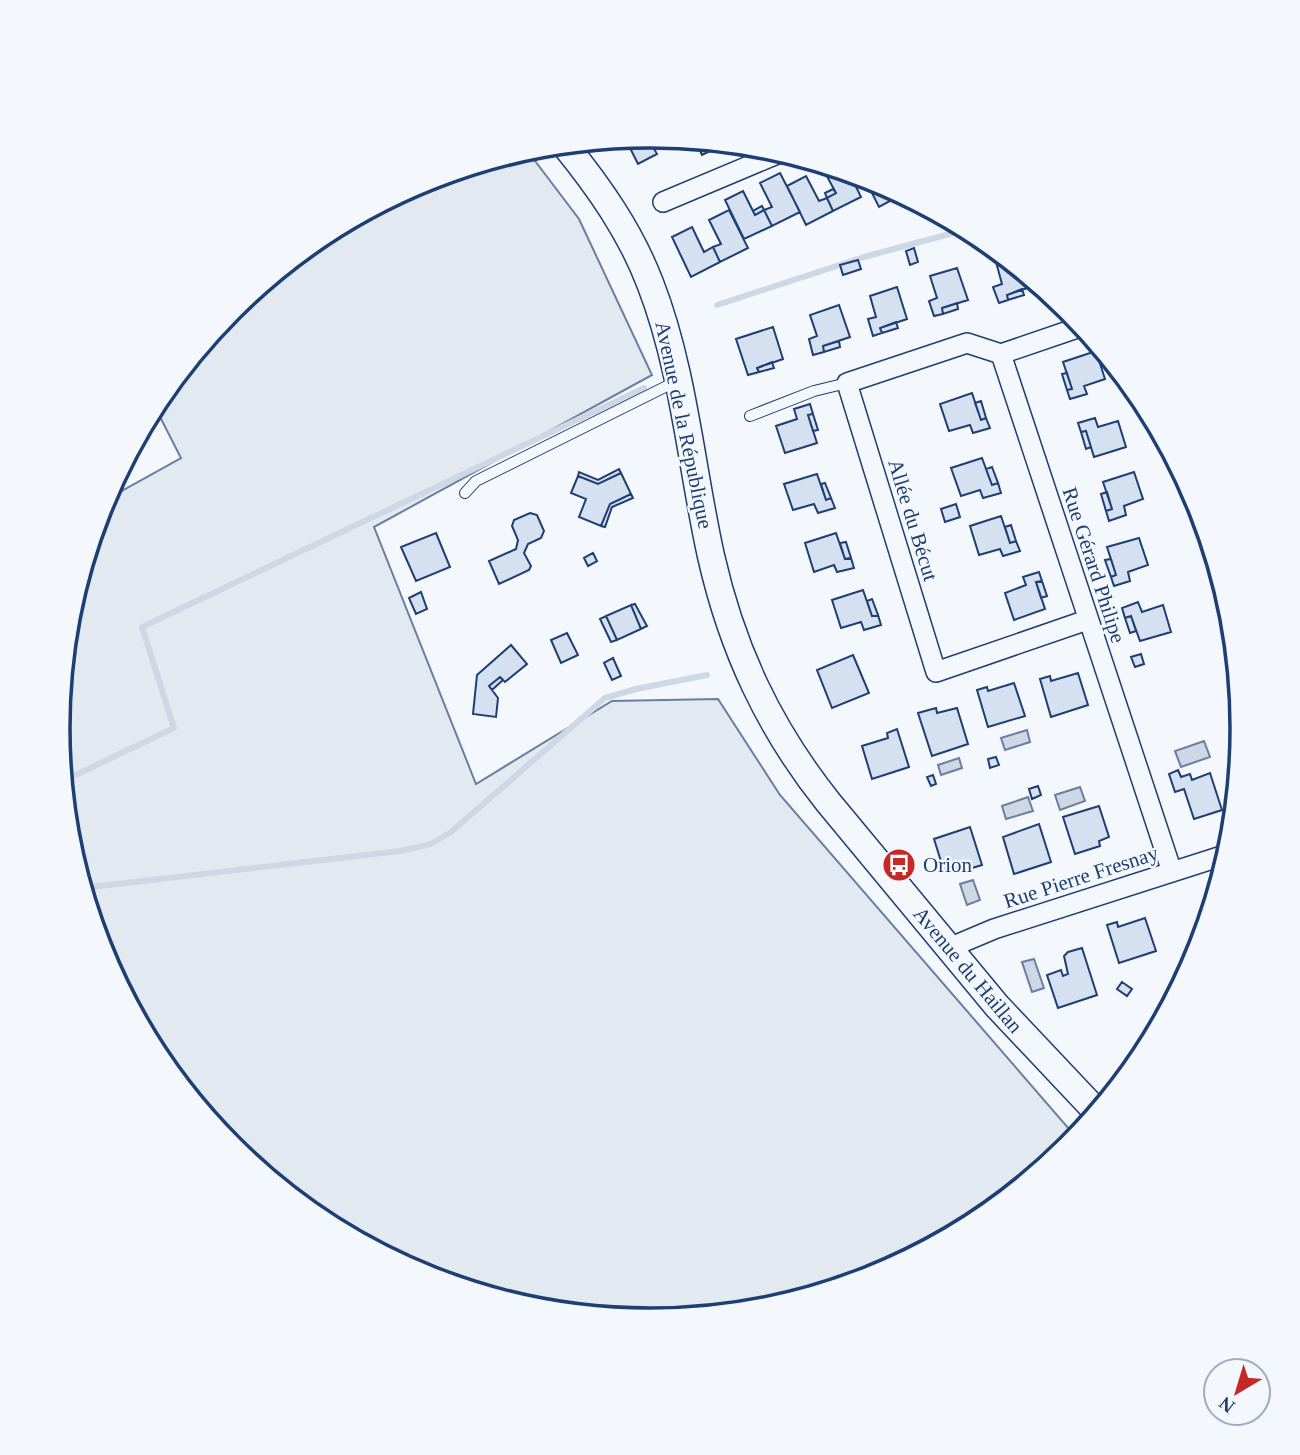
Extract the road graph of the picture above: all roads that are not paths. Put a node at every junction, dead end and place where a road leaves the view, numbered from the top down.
1 (571, 153) edge
2 (765, 159) edge
3 (663, 202) dead end
4 (1072, 330) edge
5 (1001, 354) junction
6 (677, 381) junction
7 (847, 383) junction
8 (750, 415) dead end
9 (465, 493) dead end
10 (1087, 620) junction
11 (752, 683) joint
12 (1215, 857) edge
13 (1172, 872) junction
14 (950, 948) junction
15 (1090, 1105) edge

1 - 6 street, Avenue de la République
2 - 3 street
4 - 5 street
5 - 7 street
5 - 10 street, Rue Gérard Philipe
6 - 9 lane
6 - 11 street, Avenue de la République
7 - 8 lane
7 - 10 street, Allée du Bécut
10 - 13 street, Rue Gérard Philipe
11 - 14 street, Avenue du Haillan
12 - 13 street, Rue Pierre Fresnay
13 - 14 street, Rue Pierre Fresnay
14 - 15 street, Avenue du Haillan

